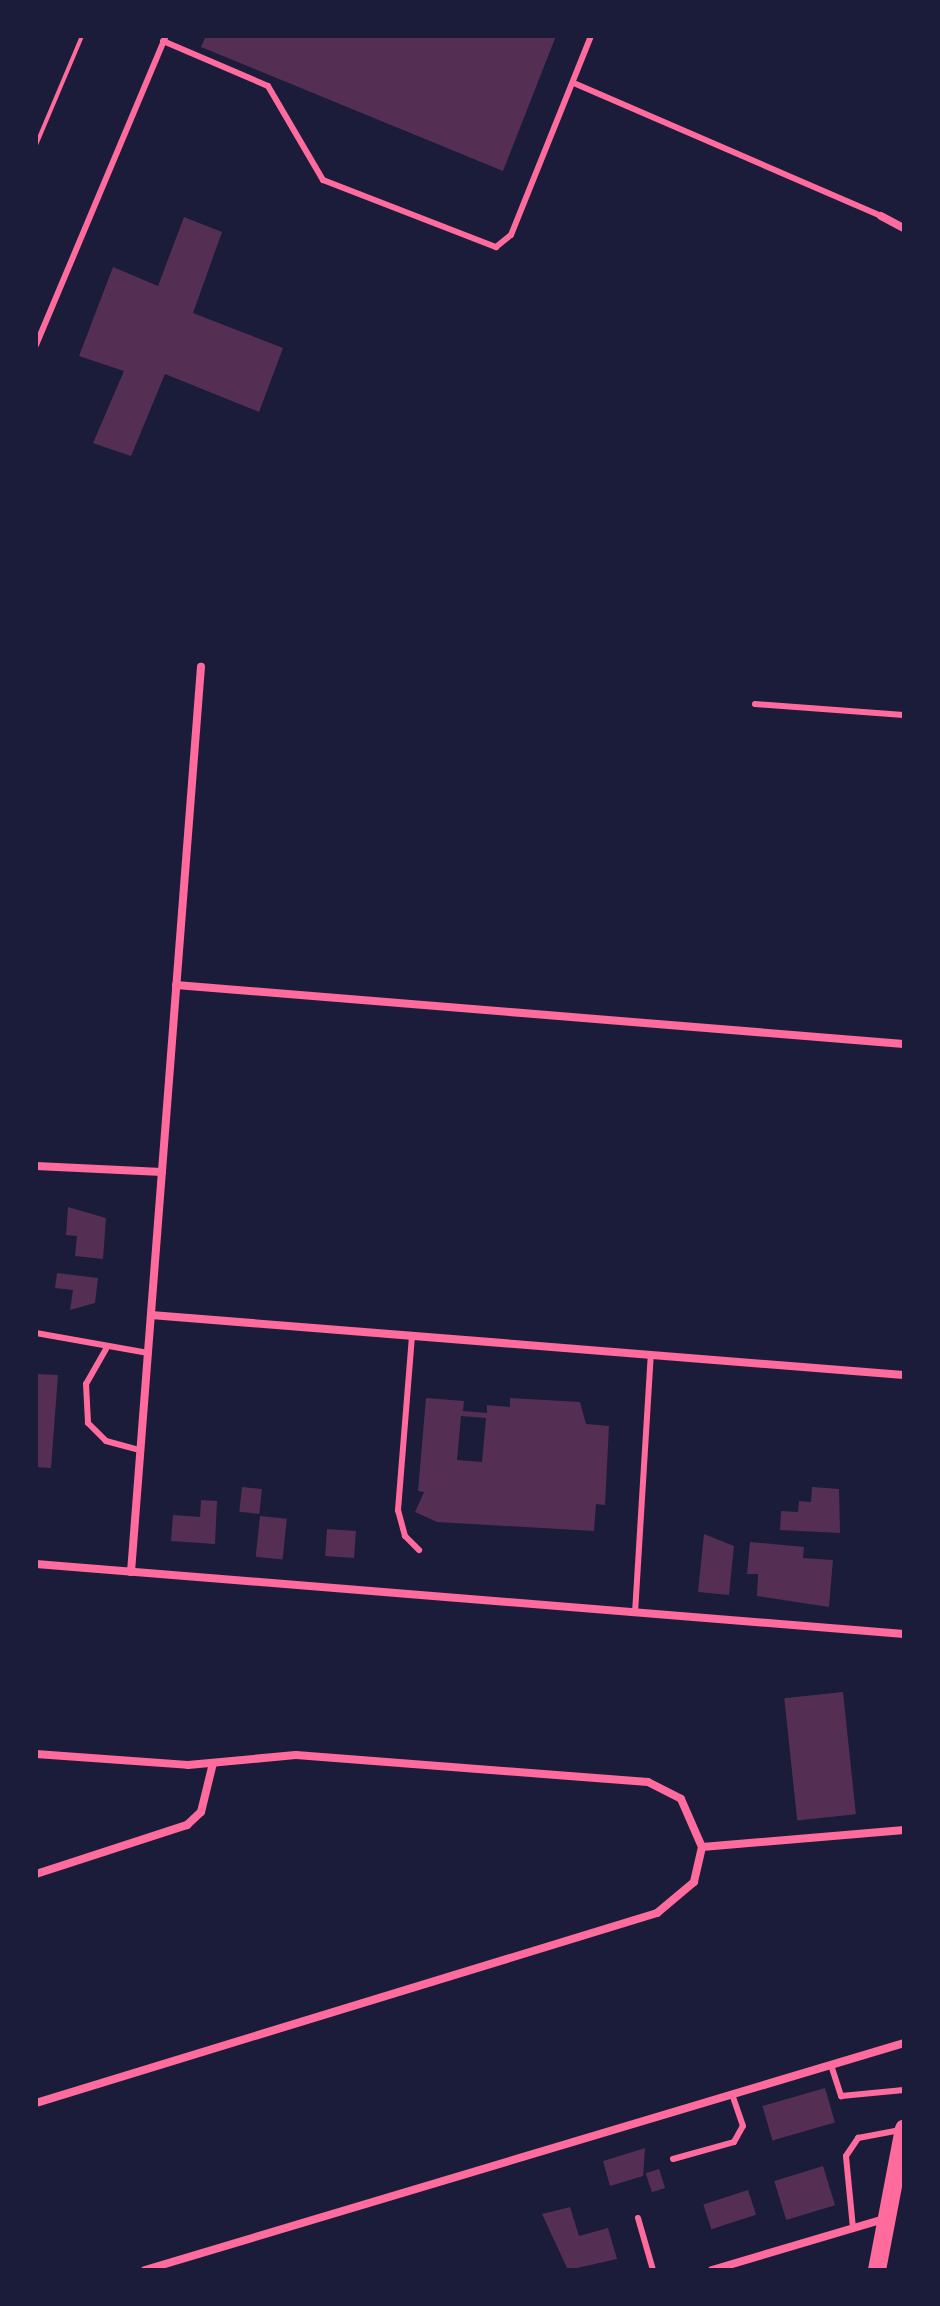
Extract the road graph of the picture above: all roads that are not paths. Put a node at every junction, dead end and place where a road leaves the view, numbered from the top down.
1 (591, 36) edge
2 (164, 39) edge
3 (576, 84) junction
4 (881, 216) joint
5 (904, 228) edge
6 (36, 345) edge
7 (201, 667) dead end
8 (755, 704) dead end
9 (904, 715) edge
10 (176, 985) junction
11 (904, 1044) edge
12 (36, 1166) edge
13 (162, 1172) junction
14 (151, 1315) junction
15 (36, 1333) edge
16 (412, 1336) junction
17 (106, 1349) junction
18 (148, 1353) junction
19 (651, 1355) junction
20 (904, 1375) edge
21 (140, 1450) junction
22 (419, 1550) dead end
23 (36, 1564) edge
24 (131, 1572) junction
25 (635, 1613) junction
26 (904, 1634) edge
27 (36, 1754) edge
28 (213, 1763) junction
29 (904, 1830) edge
30 (702, 1847) junction
31 (36, 1874) edge
32 (904, 2043) edge
33 (831, 2065) junction
34 (904, 2090) edge
35 (732, 2094) junction
36 (36, 2103) edge
37 (904, 2129) edge
38 (673, 2159) dead end
39 (638, 2218) dead end
40 (888, 2218) junction
41 (853, 2228) junction
42 (145, 2270) edge
43 (653, 2270) edge
44 (712, 2270) edge
45 (877, 2270) edge

1 - 3 lane
2 - 3 lane
2 - 6 lane
3 - 4 lane
4 - 5 street
7 - 10 street
8 - 9 lane
10 - 11 street
10 - 13 street
12 - 13 street
13 - 14 street
14 - 16 street
14 - 18 street
15 - 17 lane
16 - 19 street
16 - 22 lane
17 - 18 lane
17 - 21 lane
18 - 21 street
19 - 20 street
19 - 25 lane
21 - 24 street
23 - 24 street
24 - 25 street
25 - 26 street
27 - 28 street
28 - 30 street
28 - 31 street
29 - 30 street
30 - 36 street
32 - 33 street
33 - 34 lane
33 - 35 street
35 - 38 lane
35 - 42 street
37 - 40 main road
37 - 41 lane
39 - 43 lane
40 - 41 street
40 - 45 main road
41 - 44 street

